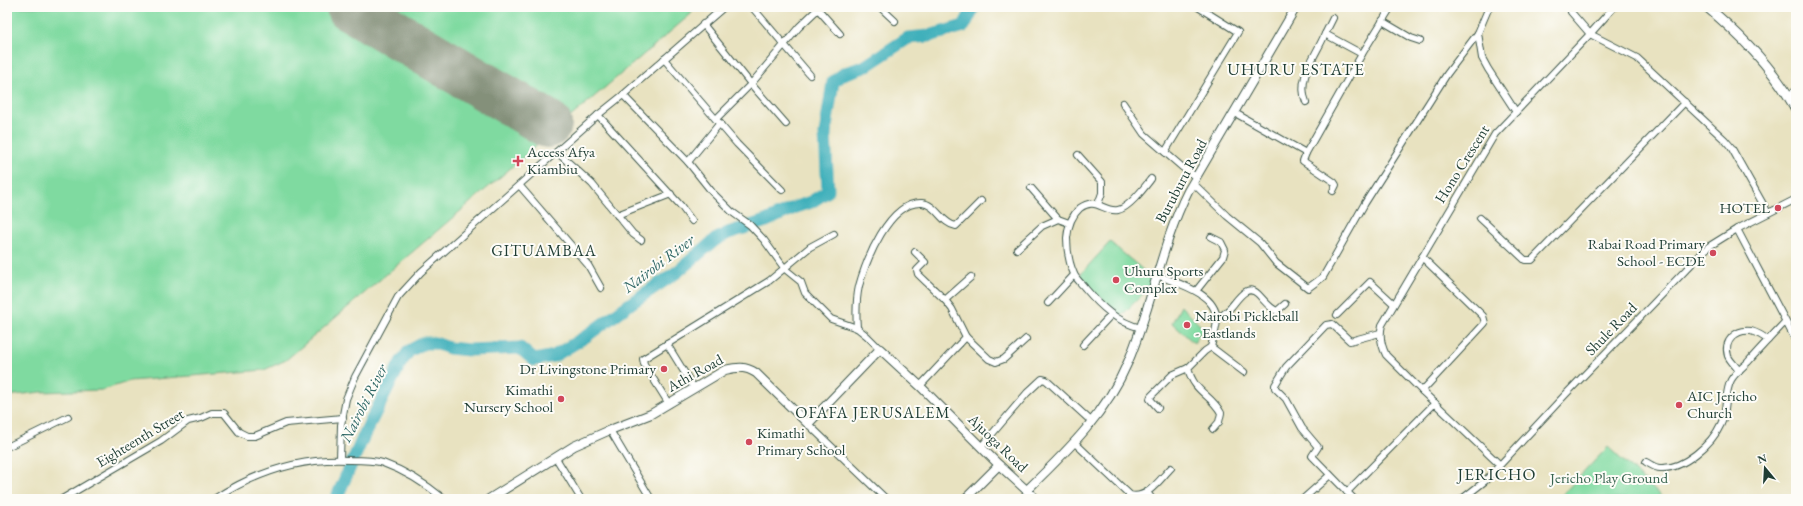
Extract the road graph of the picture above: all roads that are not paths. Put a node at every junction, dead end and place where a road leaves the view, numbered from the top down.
1 (724, 7) edge
2 (752, 7) edge
3 (818, 7) edge
4 (880, 7) edge
5 (1198, 7) edge
6 (1296, 7) edge
7 (1391, 7) edge
8 (1489, 7) edge
9 (1570, 7) edge
10 (1614, 7) edge
11 (1707, 7) edge
12 (1333, 18) dead end
13 (894, 21) dead end
14 (1382, 21) junction
15 (703, 24) junction
16 (1478, 33) junction
17 (840, 34) dead end
18 (1326, 34) junction
19 (1590, 34) junction
20 (1420, 42) dead end
21 (785, 45) junction
22 (1362, 54) junction
23 (664, 59) junction
24 (810, 75) dead end
25 (751, 84) junction
26 (1792, 93) edge
27 (623, 95) junction
28 (1306, 102) dead end
29 (1685, 102) junction
30 (1123, 103) dead end
31 (1796, 109) edge
32 (1235, 112) junction
33 (1516, 112) junction
34 (598, 115) junction
35 (718, 121) junction
36 (786, 124) dead end
37 (557, 152) junction
38 (1166, 152) junction
39 (1306, 153) junction
40 (1078, 155) dead end
41 (688, 162) junction
42 (1151, 179) dead end
43 (1195, 180) junction
44 (520, 186) junction
45 (1031, 188) dead end
46 (782, 190) dead end
47 (1333, 191) dead end
48 (671, 194) junction
49 (1796, 199) edge
50 (980, 201) dead end
51 (1098, 204) junction
52 (1768, 213) junction
53 (617, 215) junction
54 (1058, 218) junction
55 (1480, 218) dead end
56 (692, 221) dead end
57 (1069, 223) junction
58 (1737, 229) junction
59 (834, 234) dead end
60 (1211, 237) dead end
61 (641, 240) dead end
62 (1017, 249) dead end
63 (915, 252) dead end
64 (1422, 257) junction
65 (785, 269) junction
66 (1074, 275) junction
67 (1157, 275) junction
68 (971, 277) dead end
69 (601, 288) dead end
70 (1196, 291) junction
71 (945, 300) junction
72 (1048, 303) dead end
73 (1285, 304) dead end
74 (1394, 304) junction
75 (1111, 315) junction
76 (1337, 315) dead end
77 (1217, 320) junction
78 (1785, 322) junction
79 (857, 328) junction
80 (1141, 328) junction
81 (1380, 333) junction
82 (966, 337) junction
83 (1026, 339) dead end
84 (1768, 340) junction
85 (1796, 341) edge
86 (667, 344) junction
87 (1083, 345) dead end
88 (1211, 347) junction
89 (880, 349) junction
90 (1188, 368) junction
91 (1740, 371) junction
92 (1244, 372) dead end
93 (920, 386) junction
94 (694, 388) junction
95 (1422, 392) junction
96 (1435, 403) junction
97 (669, 404) junction
98 (1158, 408) dead end
99 (68, 417) dead end
100 (343, 418) junction
101 (1092, 422) junction
102 (808, 424) junction
103 (1213, 429) dead end
104 (610, 430) junction
105 (1075, 443) junction
106 (7, 447) edge
107 (981, 447) junction
108 (556, 458) junction
109 (341, 459) junction
110 (1646, 462) dead end
111 (1499, 464) junction
112 (999, 465) junction
113 (1171, 468) dead end
114 (1330, 474) junction
115 (1027, 490) junction
116 (1147, 492) junction
117 (1347, 492) junction
118 (62, 499) edge
119 (214, 499) edge
120 (444, 499) edge
121 (489, 499) edge
122 (581, 499) edge
123 (651, 499) edge
124 (886, 499) edge
125 (965, 499) edge
126 (1036, 499) edge
127 (1152, 499) edge
128 (1303, 499) edge
129 (1354, 499) edge
130 (1462, 499) edge

1 - 15 street
2 - 21 street
3 - 17 street
3 - 21 street
4 - 13 street
5 - 38 street
6 - 32 street, Buruburu Road
7 - 14 street
8 - 16 street
9 - 19 street
10 - 19 street, Hono Crescent
11 - 26 main road
12 - 18 street
14 - 20 street
14 - 22 street
15 - 23 street
15 - 25 street
16 - 33 street
16 - 43 street
18 - 22 street
18 - 28 street
19 - 29 street
19 - 33 street, Hono Crescent
21 - 24 street
21 - 25 street
22 - 39 street
23 - 27 street
23 - 35 street
25 - 35 street
25 - 36 street
26 - 31 main road
27 - 34 street
27 - 41 street, Ajuoga Road
29 - 52 street
29 - 55 street
30 - 38 street
32 - 39 street
32 - 43 street, Buruburu Road
33 - 64 street, Hono Crescent
34 - 37 street
34 - 48 street
35 - 41 street
35 - 46 street
37 - 44 street
37 - 53 street
38 - 43 street
39 - 47 street
40 - 51 street
41 - 65 street, Ajuoga Road
42 - 51 street
43 - 67 street, Buruburu Road
44 - 69 street
44 - 100 street
45 - 54 street
48 - 53 street
48 - 56 street
49 - 52 street, Shule Road
50 - 79 street
51 - 57 street
52 - 58 street, Shule Road
53 - 61 street
54 - 57 street
54 - 62 street
57 - 66 street
58 - 78 street
58 - 111 street, Shule Road
59 - 65 street
60 - 70 street
63 - 71 street
64 - 74 street, Hono Crescent
64 - 95 street
65 - 79 street, Ajuoga Road
65 - 86 street
66 - 72 street
66 - 75 street
67 - 70 street
67 - 80 street, Buruburu Road
68 - 71 street
70 - 77 street
71 - 82 street
73 - 77 street
74 - 76 street
74 - 81 street, Hono Crescent
75 - 80 street
75 - 87 street
77 - 88 street
78 - 84 street
78 - 85 street
79 - 89 street, Ajuoga Road
80 - 101 street, Buruburu Road
81 - 95 street
81 - 114 street
82 - 83 street
82 - 93 street
84 - 91 street
84 - 91 street
86 - 94 street
86 - 97 street
88 - 90 street
88 - 92 street
89 - 93 street, Ajuoga Road
89 - 102 street
90 - 98 street
90 - 103 street
91 - 110 street
93 - 107 street, Ajuoga Road
94 - 97 street, Athi Road
94 - 102 street, Athi Road
95 - 96 street
96 - 111 street
96 - 117 street
97 - 104 street, Athi Road
99 - 106 street
100 - 109 street
100 - 118 street, Eighteenth Street
101 - 105 street, Buruburu Road
101 - 107 street
102 - 124 street, Athi Road
104 - 108 street, Athi Road
104 - 123 street
105 - 115 street, Buruburu Road
105 - 116 street
107 - 112 street, Ajuoga Road
108 - 121 street, Athi Road
108 - 122 street
109 - 119 street
109 - 120 street
111 - 130 street, Shule Road
112 - 115 street, Ajuoga Road
112 - 125 street
113 - 116 street
114 - 117 street
114 - 128 street
115 - 126 street, Ajuoga Road
116 - 127 street
117 - 129 street

